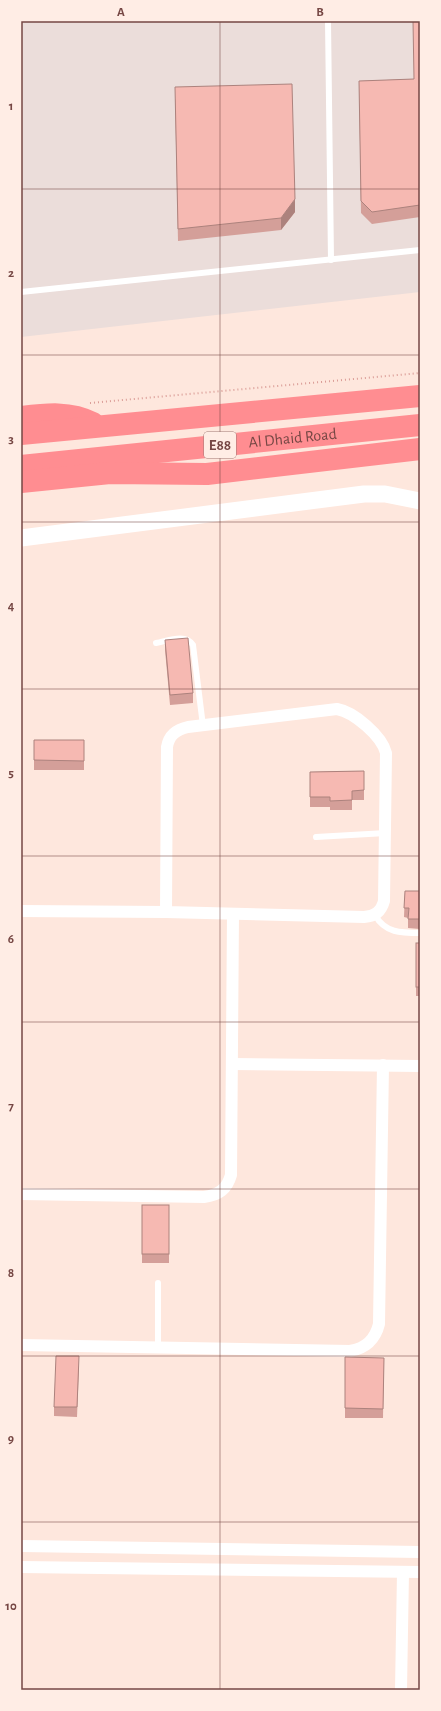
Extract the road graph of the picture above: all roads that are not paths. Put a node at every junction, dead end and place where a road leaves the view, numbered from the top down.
1 (328, 21) edge
2 (420, 250) edge
3 (331, 260) junction
4 (21, 292) edge
5 (420, 396) edge
6 (21, 417) edge
7 (420, 425) edge
8 (100, 426) junction
9 (21, 434) edge
10 (420, 449) edge
11 (21, 466) edge
12 (21, 482) edge
13 (420, 501) edge
14 (21, 538) edge
15 (156, 644) dead end
16 (203, 726) junction
17 (386, 832) junction
18 (316, 837) dead end
19 (21, 911) edge
20 (166, 912) junction
21 (233, 914) junction
22 (375, 915) junction
23 (420, 933) edge
24 (232, 1064) junction
25 (383, 1065) junction
26 (420, 1066) edge
27 (21, 1194) edge
28 (158, 1283) dead end
29 (21, 1345) edge
30 (158, 1347) junction
31 (21, 1546) edge
32 (420, 1552) edge
33 (21, 1567) edge
34 (403, 1572) junction
35 (420, 1572) edge
36 (401, 1690) edge

1 - 3 lane
2 - 3 lane
3 - 4 lane
5 - 8 highway, Al Dhaid Road / E88
6 - 8 highway
7 - 11 highway, Al Dhaid Road / E88
8 - 9 highway, Al Dhaid Road / E88
10 - 12 highway
13 - 14 street
15 - 16 lane
16 - 17 street
16 - 20 street
17 - 18 lane
17 - 22 street
19 - 20 street
20 - 21 street
21 - 22 street
21 - 24 street
22 - 23 lane
24 - 25 street
24 - 27 street
25 - 26 street
25 - 30 street
28 - 30 lane
29 - 30 street
31 - 32 street
33 - 34 street
34 - 35 street
34 - 36 street

